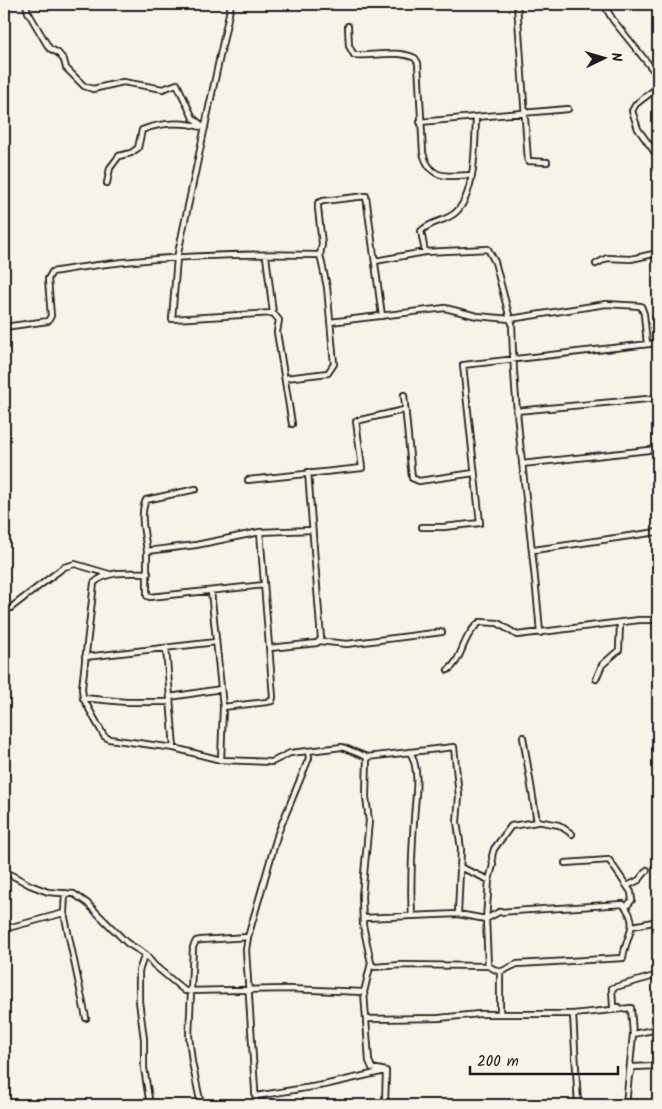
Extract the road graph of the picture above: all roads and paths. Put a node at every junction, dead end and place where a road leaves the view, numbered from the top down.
1 (26, 4) edge
2 (231, 4) edge
3 (517, 4) edge
4 (609, 4) edge
5 (348, 26) dead end
6 (658, 76) edge
7 (658, 87) edge
8 (568, 109) dead end
9 (526, 113) junction
10 (476, 117) junction
11 (420, 122) junction
12 (205, 128) junction
13 (658, 157) edge
14 (547, 162) dead end
15 (472, 175) junction
16 (107, 183) dead end
17 (425, 252) junction
18 (658, 253) edge
19 (320, 255) junction
20 (266, 256) junction
21 (177, 258) junction
22 (375, 261) junction
23 (596, 264) dead end
24 (273, 313) junction
25 (382, 316) junction
26 (510, 319) junction
27 (330, 322) junction
28 (4, 327) edge
29 (658, 343) edge
30 (647, 344) junction
31 (513, 358) junction
32 (286, 378) junction
33 (404, 395) dead end
34 (658, 398) edge
35 (404, 410) junction
36 (516, 411) junction
37 (292, 424) dead end
38 (658, 450) edge
39 (522, 464) junction
40 (308, 472) junction
41 (474, 473) junction
42 (248, 480) dead end
43 (196, 489) dead end
44 (422, 527) dead end
45 (312, 530) junction
46 (260, 532) junction
47 (657, 532) edge
48 (534, 550) junction
49 (147, 551) junction
50 (148, 573) junction
51 (109, 574) junction
52 (264, 585) junction
53 (211, 591) junction
54 (4, 613) edge
55 (658, 620) edge
56 (620, 624) junction
57 (442, 632) dead end
58 (540, 633) junction
59 (319, 641) junction
60 (216, 642) junction
61 (166, 648) junction
62 (270, 648) junction
63 (85, 657) junction
64 (448, 670) dead end
65 (596, 679) dead end
66 (221, 689) junction
67 (84, 698) junction
68 (170, 699) junction
69 (223, 707) junction
70 (523, 737) dead end
71 (174, 748) junction
72 (308, 751) junction
73 (410, 752) junction
74 (367, 757) junction
75 (221, 760) junction
76 (537, 821) junction
77 (572, 834) dead end
78 (565, 863) dead end
79 (460, 867) junction
80 (647, 870) dead end
81 (4, 871) edge
82 (489, 880) junction
83 (627, 886) junction
84 (65, 893) junction
85 (626, 907) junction
86 (64, 913) junction
87 (458, 914) junction
88 (412, 916) junction
89 (363, 918) junction
90 (486, 919) junction
91 (658, 921) edge
92 (633, 926) junction
93 (4, 929) edge
94 (248, 937) junction
95 (145, 954) junction
96 (371, 963) junction
97 (488, 966) junction
98 (500, 972) junction
99 (658, 975) edge
100 (248, 991) junction
101 (191, 992) junction
102 (364, 992) junction
103 (631, 1008) junction
104 (500, 1014) junction
105 (574, 1014) junction
106 (86, 1018) dead end
107 (367, 1019) junction
108 (658, 1029) edge
109 (633, 1034) junction
110 (658, 1066) edge
111 (386, 1071) junction
112 (626, 1095) junction
113 (256, 1096) junction
114 (150, 1105) edge
115 (202, 1105) edge
116 (256, 1105) edge
117 (385, 1105) edge
118 (578, 1105) edge
119 (626, 1105) edge

1 - 12 street
2 - 12 street
3 - 9 street
4 - 6 street
5 - 11 street
7 - 13 street
8 - 9 street
9 - 10 street
9 - 14 street
10 - 11 street
10 - 15 street
11 - 15 street
12 - 16 street
12 - 21 street
15 - 17 street
17 - 22 street
17 - 26 street
18 - 23 street
19 - 20 street
19 - 22 street
19 - 27 street
20 - 21 street
20 - 24 street
21 - 24 street
21 - 28 street
22 - 25 street
24 - 32 street
25 - 26 street
25 - 27 street
26 - 30 street
26 - 31 street
27 - 32 street
29 - 30 street
30 - 31 street
31 - 36 street
31 - 41 street
32 - 37 street
33 - 35 street
34 - 36 street
35 - 40 street
35 - 41 street
36 - 39 street
38 - 39 street
39 - 48 street
40 - 42 street
40 - 45 street
41 - 44 street
43 - 49 street
45 - 46 street
45 - 59 street
46 - 49 street
46 - 52 street
47 - 48 street
48 - 58 street
49 - 50 street
50 - 51 street
50 - 53 street
51 - 54 street
51 - 63 street
52 - 53 street
52 - 62 street
53 - 60 street
55 - 56 street
56 - 58 street
56 - 65 street
57 - 59 street
58 - 64 street
59 - 62 street
60 - 61 street
60 - 66 street
61 - 63 street
61 - 68 street
62 - 69 street
63 - 67 street
66 - 68 street
66 - 69 street
67 - 68 street
67 - 71 street
68 - 71 street
69 - 75 street
70 - 76 street
71 - 75 street
72 - 74 street
72 - 75 street
72 - 94 street
73 - 74 street
73 - 79 street
73 - 88 street
74 - 89 street
76 - 77 street
76 - 82 street
78 - 83 street
79 - 82 street
79 - 87 street
80 - 83 street
81 - 84 street
82 - 90 street
83 - 85 street
84 - 86 street
84 - 95 street
85 - 90 street
85 - 92 street
86 - 93 street
86 - 106 street
87 - 88 street
87 - 90 street
88 - 89 street
89 - 96 street
90 - 97 street
91 - 92 street
92 - 98 street
94 - 100 street
94 - 101 street
95 - 101 street
95 - 114 street
96 - 97 street
96 - 102 street
97 - 98 street
98 - 104 street
99 - 103 street
100 - 101 street
100 - 102 street
100 - 113 street
101 - 115 street
102 - 107 street
103 - 105 street
103 - 109 street
104 - 105 street
104 - 107 street
105 - 118 street
107 - 111 street
108 - 109 street
109 - 112 street
110 - 112 street
111 - 113 street
111 - 117 street
112 - 119 street
113 - 116 street

